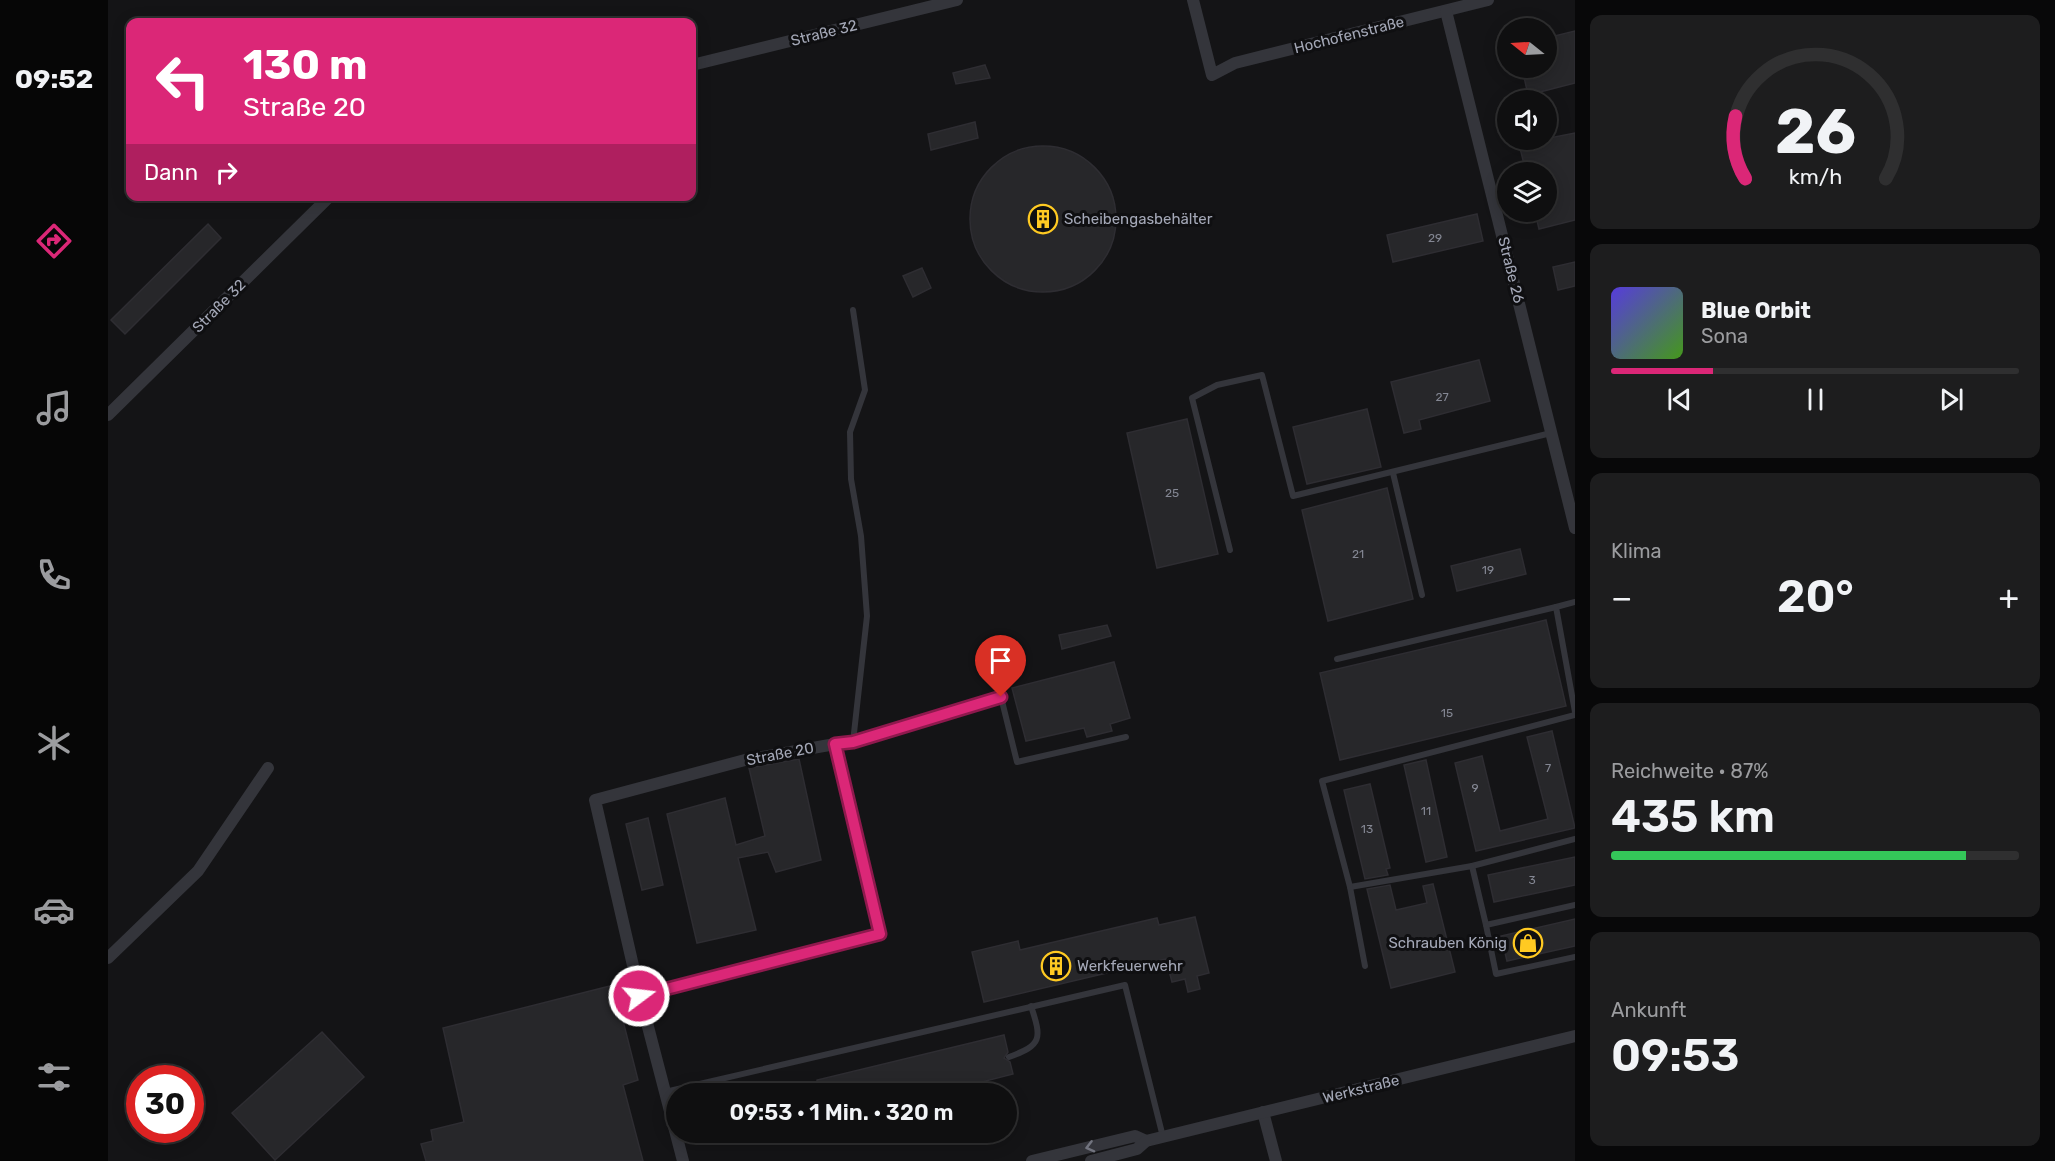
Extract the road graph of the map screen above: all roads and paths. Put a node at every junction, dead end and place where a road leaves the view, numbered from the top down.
1 (957, 0) edge
2 (1193, 0) edge
3 (1488, 0) edge
4 (1446, 11) junction
5 (696, 64) edge
6 (325, 201) edge
7 (853, 310) dead end
8 (108, 415) edge
9 (1551, 434) junction
10 (1393, 473) junction
11 (1575, 528) edge
12 (1230, 550) dead end
13 (1422, 595) dead end
14 (1575, 602) edge
15 (1556, 607) junction
16 (1575, 657) edge
17 (1337, 659) dead end
18 (1566, 659) junction
19 (1575, 714) edge
20 (1126, 737) dead end
21 (853, 742) junction
22 (835, 744) junction
23 (268, 768) dead end
24 (1575, 839) edge
25 (1472, 866) junction
26 (1350, 887) junction
27 (1575, 905) edge
28 (1486, 925) junction
29 (108, 957) edge
30 (1575, 957) edge
31 (1365, 966) dead end
32 (639, 996) junction
33 (1031, 1006) junction
34 (1575, 1036) edge
35 (1009, 1057) dead end
36 (665, 1092) junction
37 (1263, 1112) junction
38 (1163, 1137) junction
39 (1146, 1141) junction
40 (683, 1161) edge
41 (1032, 1161) edge
42 (1091, 1161) edge
43 (1276, 1161) edge

1 - 5 street, Straße 32
2 - 4 street, Hochofenstraße
3 - 4 street, Hochofenstraße
4 - 9 street, Straße 26
6 - 8 street, Straße 32
7 - 21 lane
9 - 10 lane
9 - 11 street, Straße 26
10 - 12 lane
10 - 13 lane
14 - 15 lane
15 - 17 lane
15 - 18 lane
16 - 18 lane
18 - 19 lane
19 - 26 lane
20 - 21 lane
21 - 22 lane
22 - 32 street, Straße 20
22 - 32 street, Straße 20
23 - 29 street
24 - 25 lane
25 - 26 lane
25 - 28 lane
26 - 31 lane
27 - 28 lane
28 - 30 lane
32 - 36 street, Straße 20
33 - 35 lane
33 - 36 lane
33 - 38 lane
34 - 37 street, Werkstraße
36 - 40 street, Straße 20
37 - 38 street, Werkstraße
37 - 43 street
38 - 39 street, Werkstraße
39 -> 41 street, Werkstraße
39 - 42 street, Werkstraße

